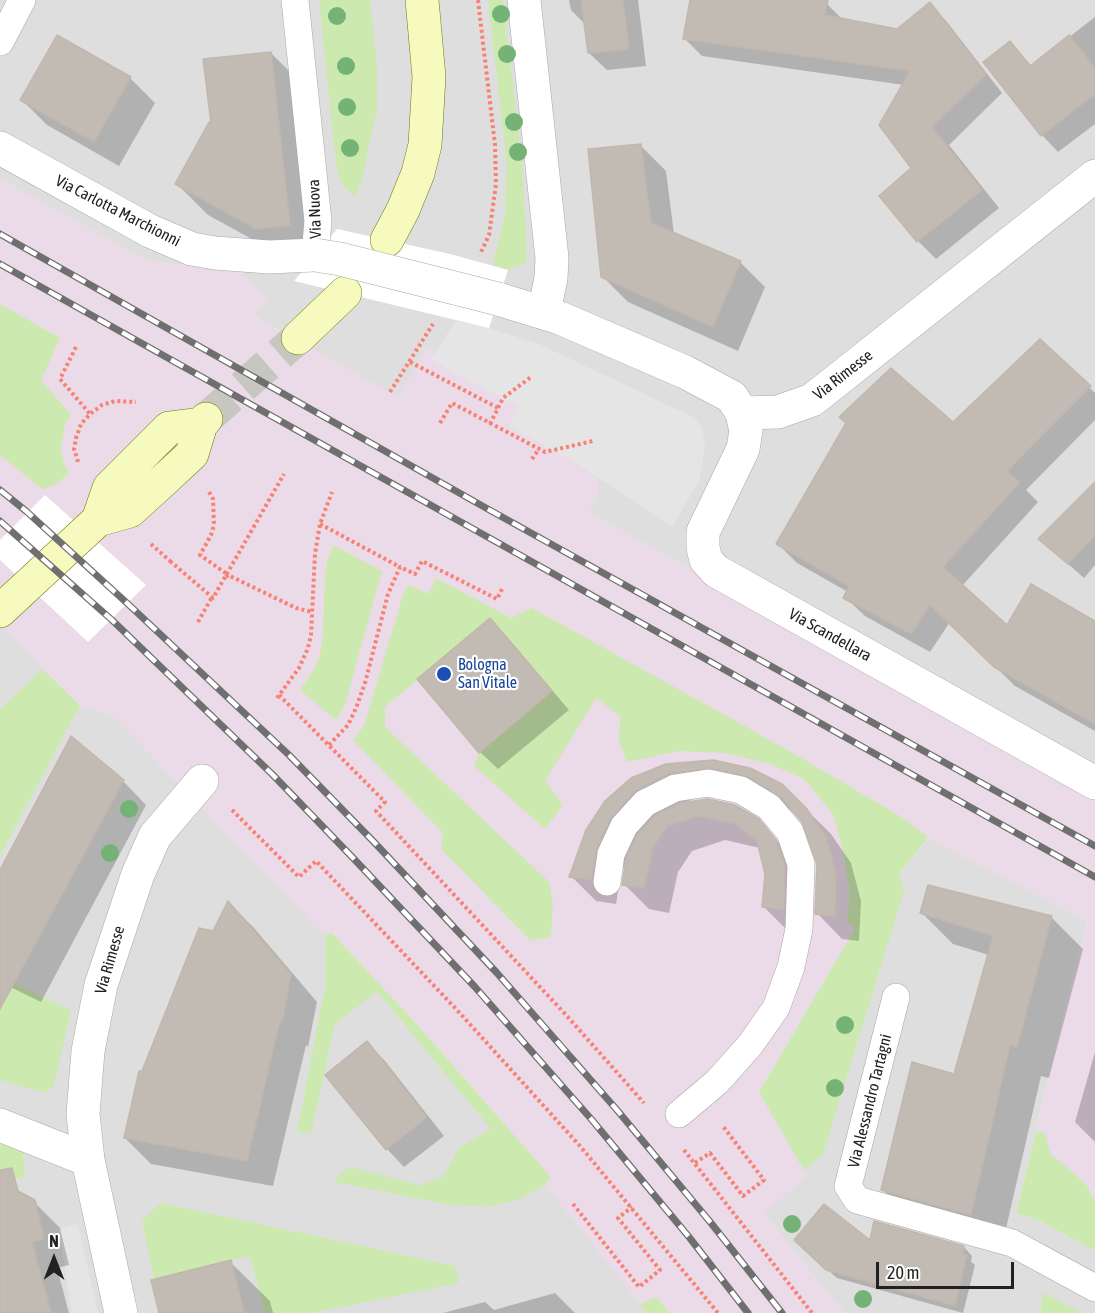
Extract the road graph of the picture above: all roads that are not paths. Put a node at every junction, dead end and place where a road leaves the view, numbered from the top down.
1 (22, 0) edge
2 (295, 0) edge
3 (422, 0) edge
4 (524, 0) edge
5 (0, 42) edge
6 (0, 148) edge
7 (1095, 176) edge
8 (387, 240) dead end
9 (315, 255) junction
10 (345, 293) dead end
11 (552, 315) junction
12 (298, 338) tunnel mouth
13 (742, 413) junction
14 (204, 422) tunnel mouth
15 (0, 611) edge
16 (202, 781) dead end
17 (1095, 783) edge
18 (607, 882) dead end
19 (896, 998) dead end
20 (689, 1106) road end
21 (0, 1125) edge
22 (88, 1160) junction
23 (1095, 1288) edge
24 (121, 1313) edge

1 - 5 lane
2 - 9 lane, Via Nuova
3 - 8 main road
4 - 11 street
6 - 9 street, Via Carlotta Marchionni
7 - 13 street, Via Rimesse
9 - 11 street, Via Nuova, bridge
10 - 12 main road
11 - 13 street
13 - 17 street, Via Scandellara
14 - 15 main road
16 - 22 street, Via Rimesse
18 - 20 lane
19 - 23 lane, Via Alessandro Tartagni
21 - 22 street
22 - 24 street, Via Rimesse

